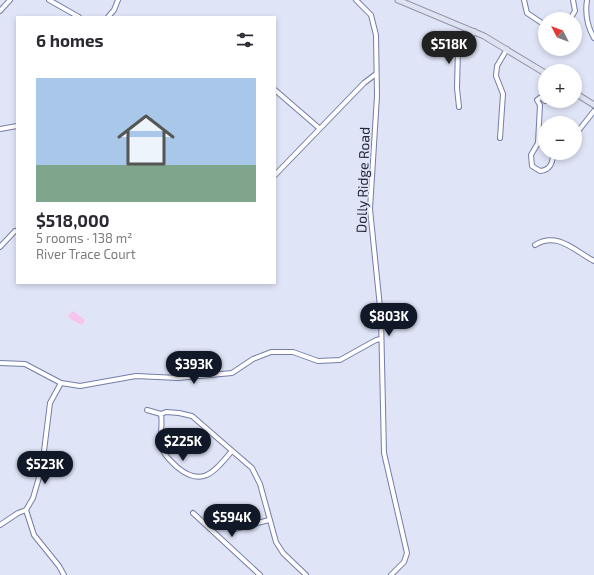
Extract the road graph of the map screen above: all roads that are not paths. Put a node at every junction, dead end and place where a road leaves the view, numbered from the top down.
1 (10, 0) edge
2 (50, 0) edge
3 (118, 0) edge
4 (356, 0) edge
5 (398, 0) edge
6 (524, 0) edge
7 (572, 0) edge
8 (586, 0) edge
9 (0, 11) edge
10 (574, 12) edge
11 (77, 16) edge
12 (109, 16) edge
13 (538, 20) edge
14 (474, 31) junction
15 (594, 38) edge
16 (507, 50) junction
17 (538, 69) edge
18 (376, 74) junction
19 (276, 91) edge
20 (582, 97) edge
21 (594, 105) edge
22 (459, 107) dead end
23 (594, 111) edge
24 (16, 126) edge
25 (582, 126) edge
26 (319, 128) junction
27 (0, 129) edge
28 (500, 138) dead end
29 (538, 144) edge
30 (553, 160) edge
31 (276, 175) edge
32 (15, 231) dead end
33 (535, 245) dead end
34 (0, 247) edge
35 (594, 261) edge
36 (381, 339) junction
37 (0, 363) edge
38 (61, 384) junction
39 (147, 410) dead end
40 (161, 414) junction
41 (231, 452) junction
42 (26, 510) junction
43 (193, 513) dead end
44 (270, 520) junction
45 (0, 525) edge
46 (235, 529) dead end
47 (64, 575) edge
48 (260, 575) edge
49 (306, 575) edge
50 (391, 575) edge

1 - 9 street
2 - 11 street
3 - 12 street
4 - 18 street, Dolly Ridge Road
5 - 14 main road
6 - 13 street
7 - 10 street
8 - 15 street
14 - 16 main road
14 - 22 street
16 - 17 main road
16 - 28 street
18 - 26 street
18 - 36 street, Dolly Ridge Road
19 - 26 street
20 - 21 main road
23 - 25 street
24 - 27 street
26 - 31 street
29 - 30 street
32 - 34 street
33 - 35 street
36 - 38 street
36 - 50 street, Dolly Ridge Road
37 - 38 street
38 - 42 street
39 - 40 street
40 - 41 street
40 - 41 street
41 - 44 street
42 - 45 street
42 - 47 street
43 - 48 street
44 - 46 street
44 - 49 street

